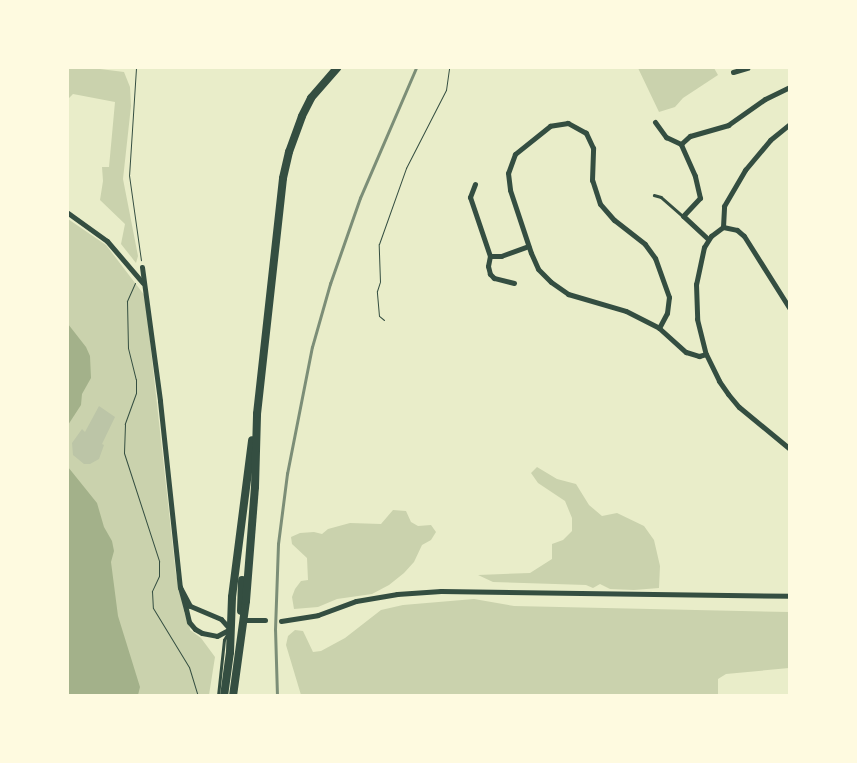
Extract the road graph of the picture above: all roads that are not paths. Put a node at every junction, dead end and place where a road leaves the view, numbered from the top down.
1 (336, 68) edge
2 (747, 68) edge
3 (733, 72) dead end
4 (790, 87) edge
5 (656, 122) dead end
6 (790, 124) edge
7 (681, 144) junction
8 (475, 184) dead end
9 (654, 194) dead end
10 (68, 213) edge
11 (683, 216) junction
12 (723, 227) junction
13 (708, 239) junction
14 (528, 246) junction
15 (490, 256) junction
16 (142, 267) road end
17 (514, 283) dead end
18 (144, 286) junction
19 (790, 309) edge
20 (659, 328) junction
21 (706, 354) junction
22 (258, 414) junction
23 (790, 449) edge
24 (245, 505) junction
25 (180, 587) junction
26 (790, 596) edge
27 (244, 620) junction
28 (265, 620) dead end
29 (281, 621) dead end
30 (230, 629) junction
31 (237, 666) junction
32 (218, 696) edge
33 (224, 696) edge
34 (233, 696) edge

1 - 22 main road
2 - 3 street
4 - 7 street
5 - 7 street
6 - 12 street
7 - 11 street
8 - 15 street
9 - 11 lane
10 - 18 street
11 - 13 street
12 - 13 street
12 - 19 street
13 - 21 street
14 - 15 street
14 - 20 street
14 - 20 street
15 - 17 street
16 - 18 street
18 - 25 street
20 - 21 street
21 - 23 street
22 - 24 main road
22 - 27 main road
24 - 27 main road
24 - 30 main road
25 - 30 street
25 - 30 street
26 - 29 street
27 - 28 street
27 - 30 main road
27 - 31 main road
30 - 31 main road
30 - 32 lane
30 - 33 main road
31 - 34 main road

